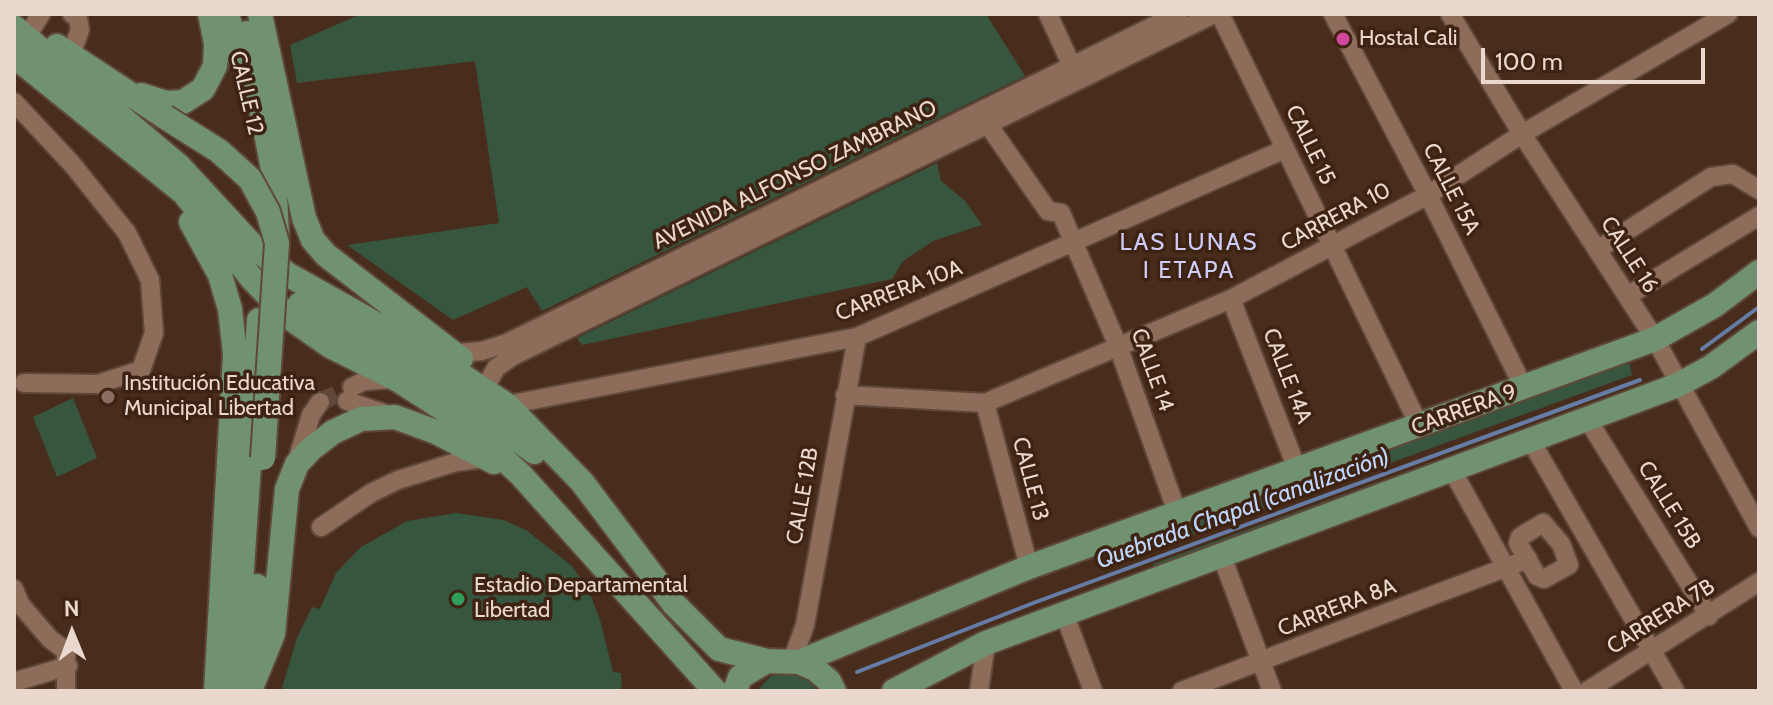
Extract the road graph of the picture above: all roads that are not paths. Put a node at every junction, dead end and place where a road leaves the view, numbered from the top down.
1 (72, 14) edge
2 (210, 14) edge
3 (227, 14) edge
4 (244, 14) edge
5 (260, 14) edge
6 (1048, 14) edge
7 (1178, 14) edge
8 (1217, 14) edge
9 (1333, 14) edge
10 (1450, 14) edge
11 (1728, 14) edge
12 (23, 30) edge
13 (67, 63) junction
14 (1076, 74) junction
15 (122, 89) junction
16 (14, 102) edge
17 (989, 126) junction
18 (1522, 134) junction
19 (1285, 149) junction
20 (151, 164) junction
21 (263, 172) dead end
22 (1759, 190) edge
23 (1428, 195) junction
24 (1759, 216) edge
25 (277, 243) junction
26 (1075, 243) junction
27 (1333, 246) junction
28 (1597, 250) junction
29 (1759, 272) edge
30 (1627, 296) junction
31 (1231, 299) junction
32 (300, 304) dead end
33 (259, 320) dead end
34 (1759, 332) edge
35 (857, 337) junction
36 (1655, 339) junction
37 (1118, 346) junction
38 (426, 352) junction
39 (458, 355) junction
40 (398, 380) junction
41 (24, 383) dead end
42 (480, 385) junction
43 (1678, 385) junction
44 (1524, 388) junction
45 (845, 395) junction
46 (320, 402) tunnel mouth
47 (985, 403) junction
48 (507, 405) junction
49 (395, 417) junction
50 (1588, 420) junction
51 (1420, 427) junction
52 (1531, 441) junction
53 (486, 458) junction
54 (297, 464) junction
55 (1297, 469) junction
56 (1452, 470) junction
57 (521, 475) junction
58 (1178, 515) junction
59 (321, 527) dead end
60 (1759, 528) edge
61 (1583, 532) junction
62 (1561, 544) junction
63 (1221, 554) junction
64 (1528, 559) junction
65 (1029, 567) junction
66 (1510, 569) junction
67 (1759, 582) edge
68 (14, 589) edge
69 (644, 609) junction
70 (1064, 613) junction
71 (1709, 616) junction
72 (986, 643) junction
73 (1651, 651) junction
74 (767, 661) junction
75 (796, 662) junction
76 (1261, 663) junction
77 (68, 666) junction
78 (14, 682) edge
79 (244, 690) edge
80 (66, 691) edge
81 (216, 691) edge
82 (715, 691) edge
83 (735, 691) edge
84 (834, 691) edge
85 (894, 691) edge
86 (979, 691) edge
87 (1093, 691) edge
88 (1182, 691) edge
89 (1272, 691) edge
90 (1574, 691) edge
91 (1587, 691) edge
92 (1675, 691) edge

1 - 13 street
2 - 15 main road
3 - 21 main road, CALLE 12
4 - 25 main road, bridge
5 - 39 main road
6 - 14 street
7 - 14 street, AVENIDA ALFONSO ZAMBRANO
8 - 14 street, AVENIDA ALFONSO ZAMBRANO
8 - 19 street, CALLE 15
9 - 23 street, CALLE 15A
10 - 18 street, CALLE 16
11 - 18 street, CARRERA 10
12 - 13 main road
12 - 20 main road
13 - 15 main road
13 - 38 main road
14 - 17 street, AVENIDA ALFONSO ZAMBRANO
14 - 39 street, AVENIDA ALFONSO ZAMBRANO
15 - 25 main road, bridge
16 - 41 street
17 - 26 street, CALLE 14
17 - 42 street, AVENIDA ALFONSO ZAMBRANO
18 - 23 street, CARRERA 10
18 - 28 street, CALLE 16
19 - 26 street, CARRERA 10A
19 - 27 street, CALLE 15
20 - 40 main road
20 - 81 main road
22 - 28 street
23 - 27 street, CARRERA 10
23 - 44 street, CALLE 15A
24 - 30 street
25 - 79 main road, bridge
26 - 35 street, CARRERA 10A
26 - 37 street, CALLE 14
27 - 31 street, CARRERA 10
27 - 51 street, CALLE 15
28 - 30 street, CALLE 16
29 - 36 main road, CARRERA 9
30 - 36 street, CALLE 16
31 - 37 street, CARRERA 10
31 - 55 street, CALLE 14A
32 - 69 main road
33 - 79 main road
34 - 43 main road
35 - 45 street, CALLE 12B
35 - 48 street, CARRERA 10A
36 - 43 street, CALLE 16
36 - 44 main road, CARRERA 9
37 - 47 street, CARRERA 10
37 - 58 street, CALLE 14
38 - 39 street, AVENIDA ALFONSO ZAMBRANO
38 - 42 main road
39 - 42 main road
40 - 49 street
40 - 57 main road
42 - 48 main road
43 - 50 main road
43 - 60 street, CALLE 16
44 - 51 main road, CARRERA 9
45 - 47 street, CARRERA 10
45 - 75 street, CALLE 12B
46 - 54 street
47 - 65 street, CALLE 13
48 - 74 main road
49 - 53 main road
49 - 54 main road
50 - 52 main road
50 - 71 street, CALLE 15B
51 - 55 main road, CARRERA 9
52 - 56 main road
52 - 61 street
53 - 57 main road
53 - 59 street
54 - 79 main road
55 - 58 main road, CARRERA 9
56 - 63 main road
56 - 66 street
57 - 69 main road
58 - 65 main road, CARRERA 9
61 - 62 street
61 - 73 street
62 - 64 street
62 - 64 street
63 - 70 main road
63 - 76 street
64 - 66 street, CARRERA 8A
65 - 75 main road, CARRERA 9
66 - 76 street, CARRERA 8A
66 - 90 street
67 - 71 street, CARRERA 7B
68 - 77 street
69 - 82 main road
70 - 72 main road
70 - 87 street
71 - 73 street, CARRERA 7B
72 - 85 main road
72 - 86 street
73 - 91 street, CARRERA 7B
73 - 92 street
74 - 75 main road
74 - 83 main road
75 - 84 main road
76 - 88 street, CARRERA 8A
76 - 89 street
77 - 78 street
77 - 80 street

